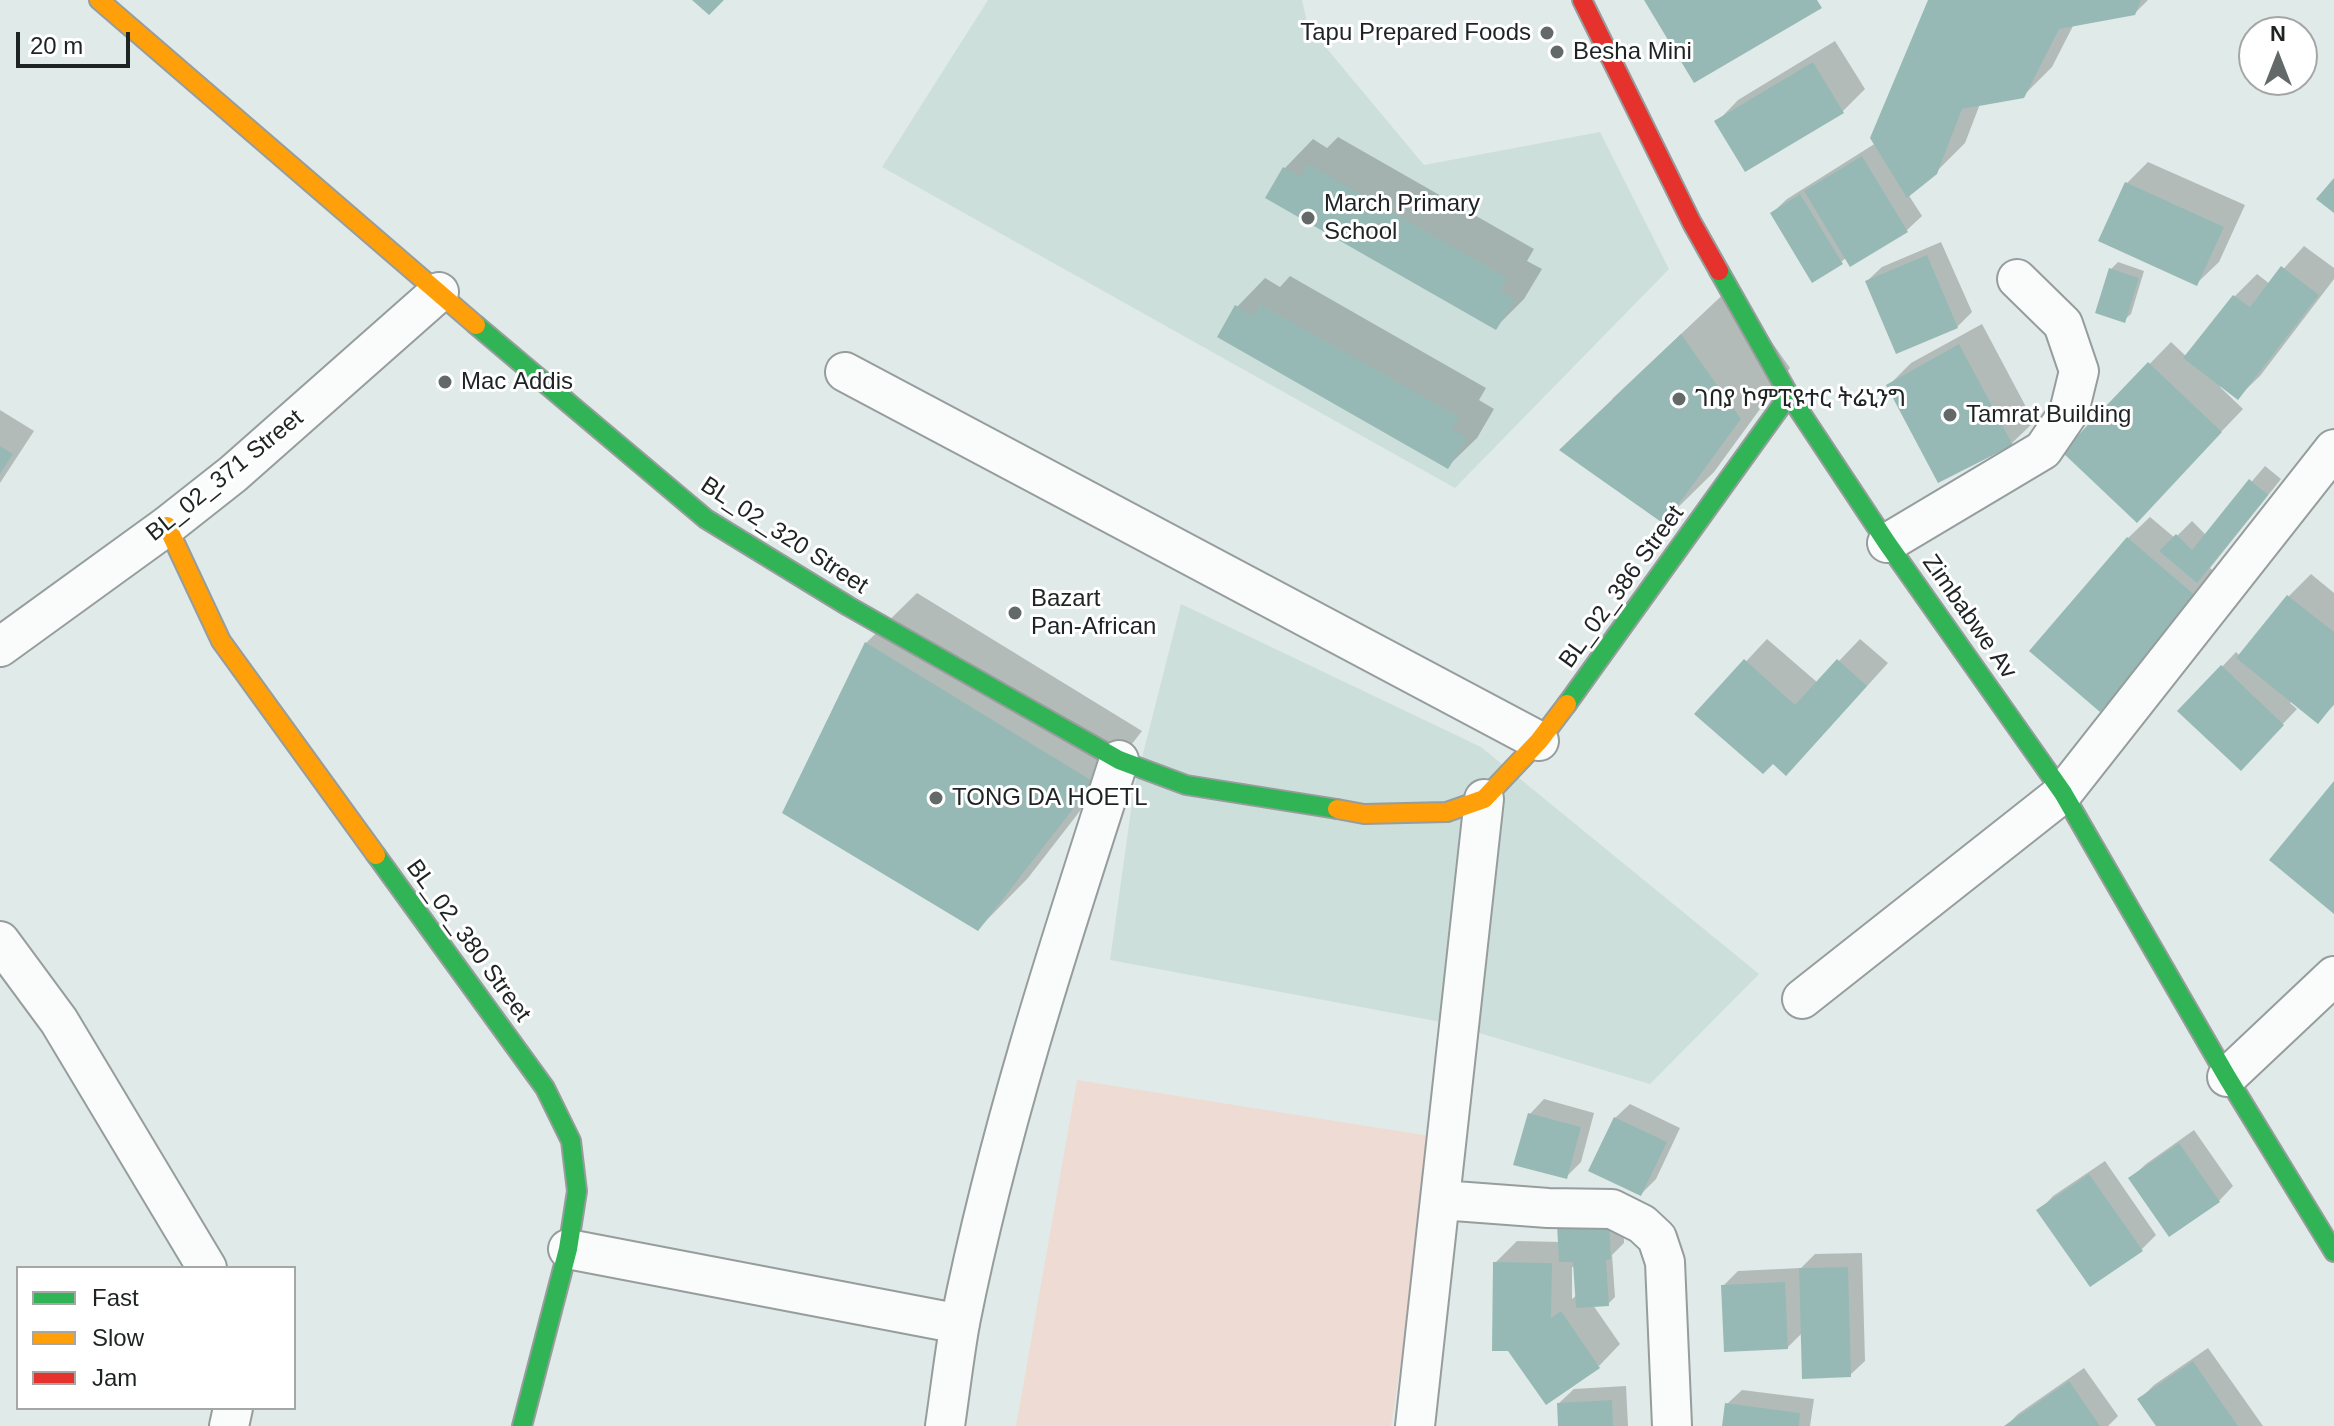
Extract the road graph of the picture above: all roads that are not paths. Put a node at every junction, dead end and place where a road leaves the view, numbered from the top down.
1 (99, 0) edge
2 (1582, 0) edge
3 (2017, 279) dead end
4 (439, 292) junction
5 (845, 372) dead end
6 (1789, 395) junction
7 (2334, 449) edge
8 (167, 526) junction
9 (1887, 543) junction
10 (0, 647) edge
11 (1539, 741) junction
12 (1119, 760) junction
13 (2063, 793) junction
14 (1484, 799) junction
15 (0, 941) edge
16 (2334, 976) edge
17 (1802, 999) dead end
18 (2227, 1077) junction
19 (1441, 1200) junction
20 (568, 1249) junction
21 (2334, 1252) edge
22 (206, 1266) edge
23 (960, 1324) junction
24 (522, 1426) edge
25 (945, 1426) edge
26 (1415, 1426) edge
27 (1672, 1426) edge

1 - 4 street, BL_02_320 Street
2 - 6 street, Zimbabwe Av
3 - 9 street
4 - 8 street, BL_02_371 Street
4 - 12 street, BL_02_320 Street
5 - 11 street
6 - 9 street, Zimbabwe Av
6 - 11 street, BL_02_386 Street
7 - 13 street
8 - 10 street, BL_02_371 Street
8 - 20 street, BL_02_380 Street
9 - 13 street, Zimbabwe Av
11 - 14 street, BL_02_386 Street
12 - 14 street, BL_02_320 Street
12 - 23 street
13 - 17 street
13 - 18 street, Zimbabwe Av
14 - 19 street
15 - 22 street
16 - 18 street
18 - 21 street, Zimbabwe Av
19 - 26 street
19 - 27 street
20 - 23 street
20 - 24 street, BL_02_380 Street
23 - 25 street

